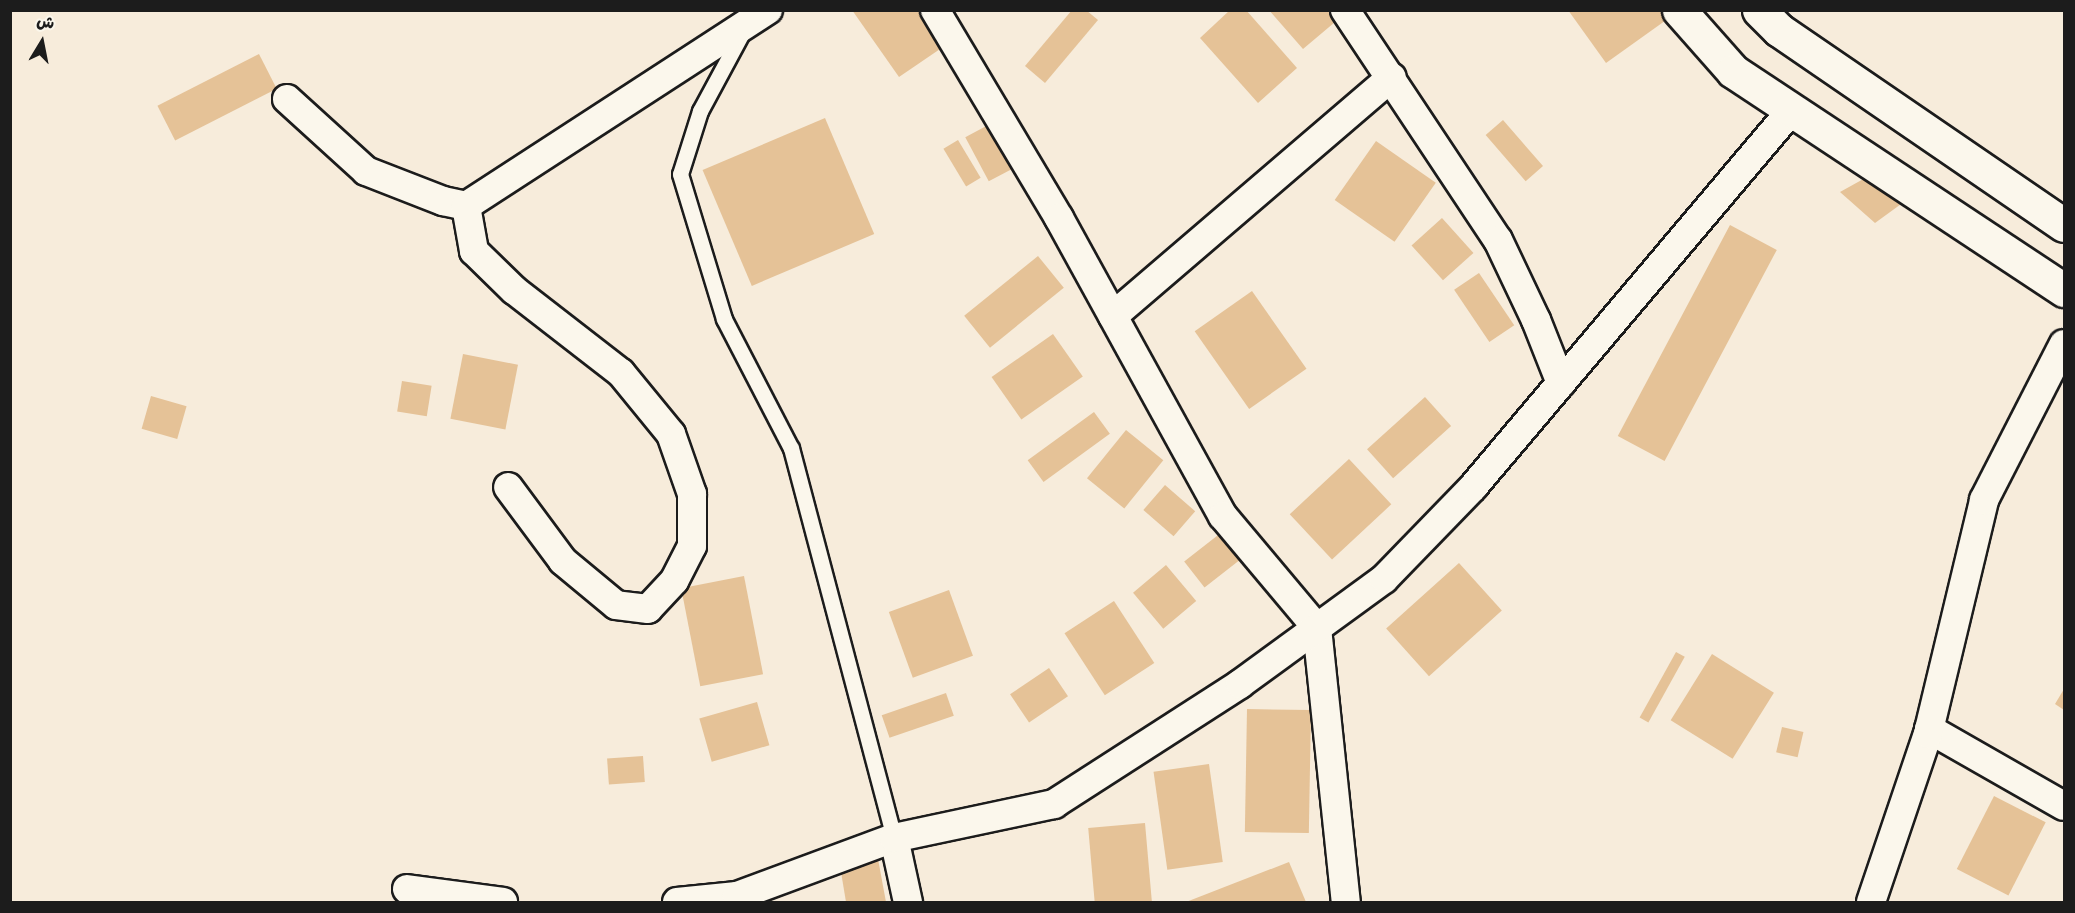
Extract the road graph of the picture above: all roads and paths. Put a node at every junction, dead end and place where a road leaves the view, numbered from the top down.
1 (935, 10) edge
2 (1345, 10) edge
3 (1679, 10) edge
4 (1759, 10) edge
5 (757, 18) edge
6 (1392, 77) junction
7 (287, 99) dead end
8 (1792, 110) junction
9 (466, 206) junction
10 (2064, 225) edge
11 (2064, 290) edge
12 (1113, 316) junction
13 (2064, 344) edge
14 (1561, 383) junction
15 (508, 487) dead end
16 (1317, 628) junction
17 (1929, 729) junction
18 (2064, 806) edge
19 (894, 838) junction
20 (407, 889) dead end
21 (503, 903) edge
22 (677, 903) edge
23 (908, 903) edge
24 (1346, 903) edge
25 (1871, 903) edge

1 - 12 street
2 - 6 street
3 - 8 main road
4 - 10 main road
5 - 9 street
5 - 19 lane
6 - 12 street
6 - 14 street
7 - 9 street
8 - 11 main road
8 - 14 street
9 - 15 street
12 - 16 street
13 - 17 street
14 - 16 street
16 - 19 street
16 - 24 street
17 - 18 street
17 - 25 street
19 - 22 street
19 - 23 street
20 - 21 street

